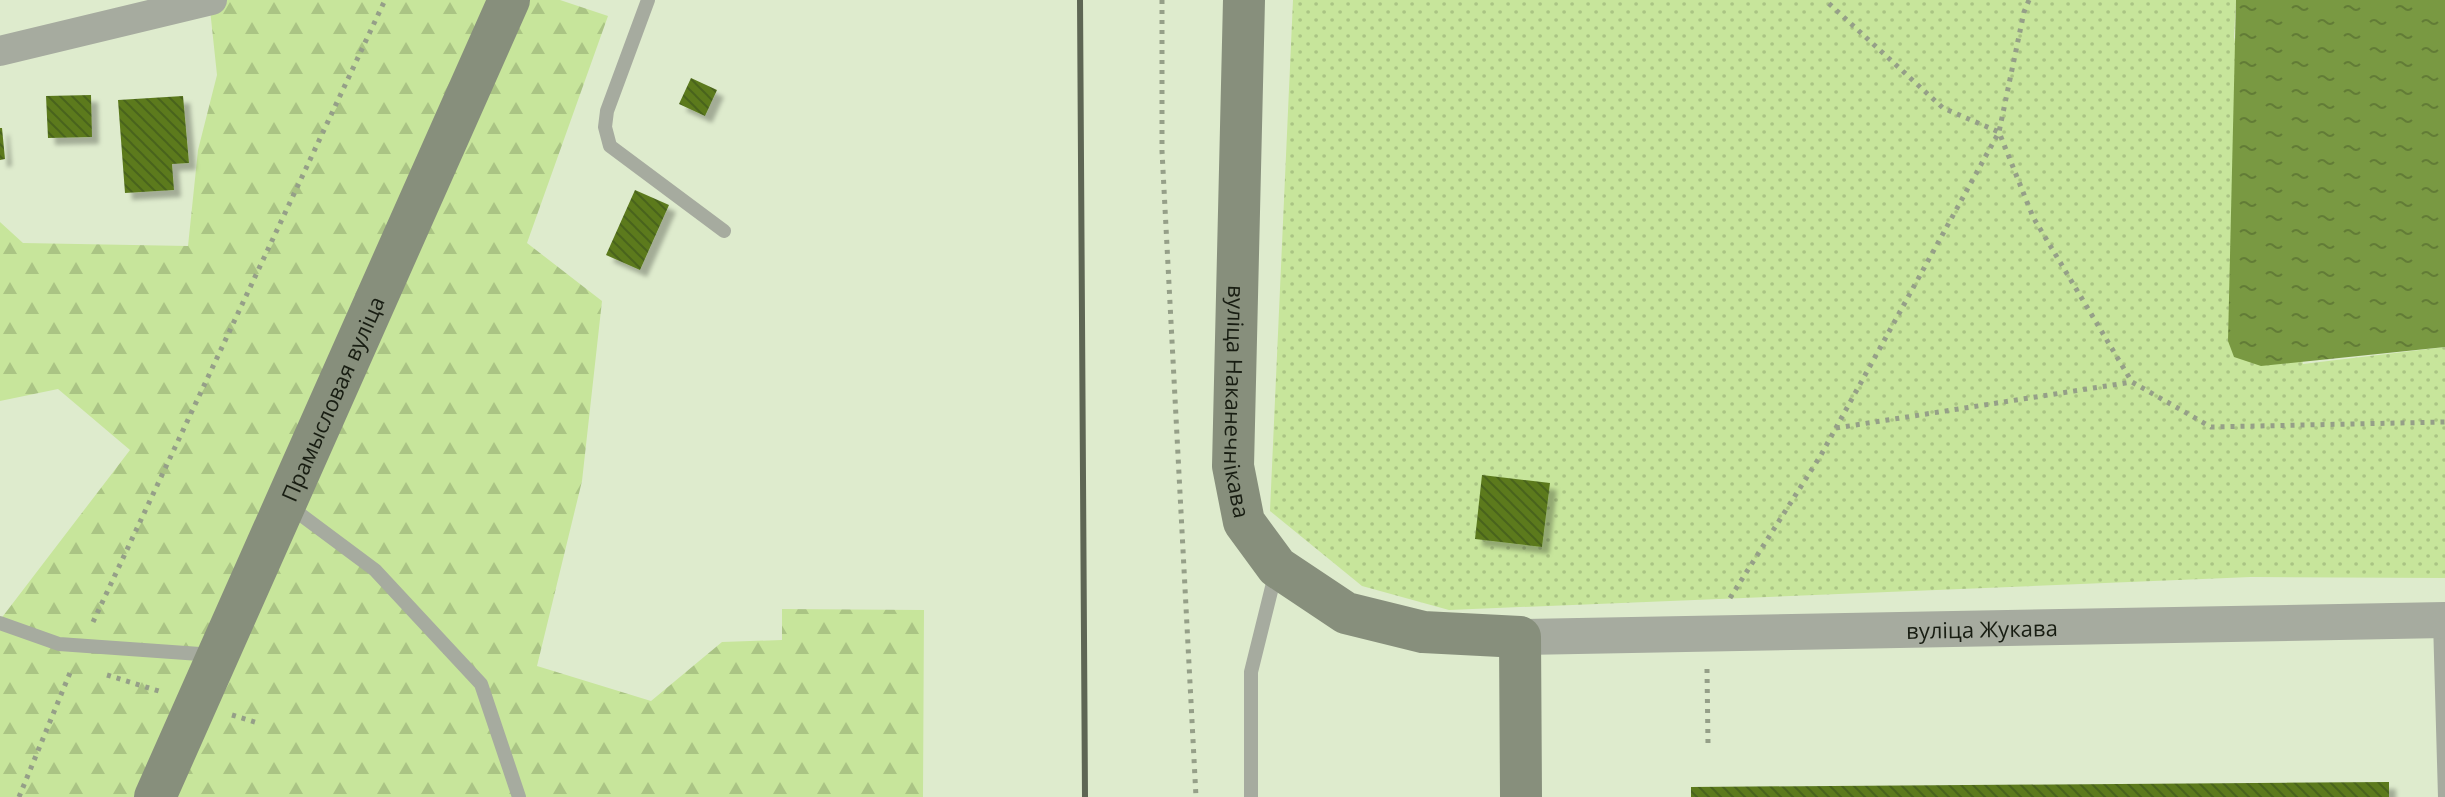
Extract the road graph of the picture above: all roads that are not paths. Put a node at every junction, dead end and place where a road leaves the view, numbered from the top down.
1 (212, 0) edge
2 (509, 0) edge
3 (648, 0) edge
4 (1244, 0) edge
5 (0, 51) edge
6 (724, 231) dead end
7 (286, 503) junction
8 (1277, 567) junction
9 (2442, 620) edge
10 (0, 623) edge
11 (1520, 637) junction
12 (218, 655) junction
13 (155, 797) edge
14 (519, 797) edge
15 (1251, 797) edge
16 (1521, 797) edge
17 (2445, 797) edge

1 - 5 street
2 - 7 main road, Прамысловая вуліца
3 - 6 lane
4 - 8 main road, вуліца Наканечнікава
7 - 12 main road, Прамысловая вуліца
7 - 14 lane
8 - 11 main road, вуліца Наканечнікава
8 - 15 lane
9 - 11 street, вуліца Жукава
9 - 17 lane
10 - 12 lane
11 - 16 main road
12 - 13 main road, Прамысловая вуліца

